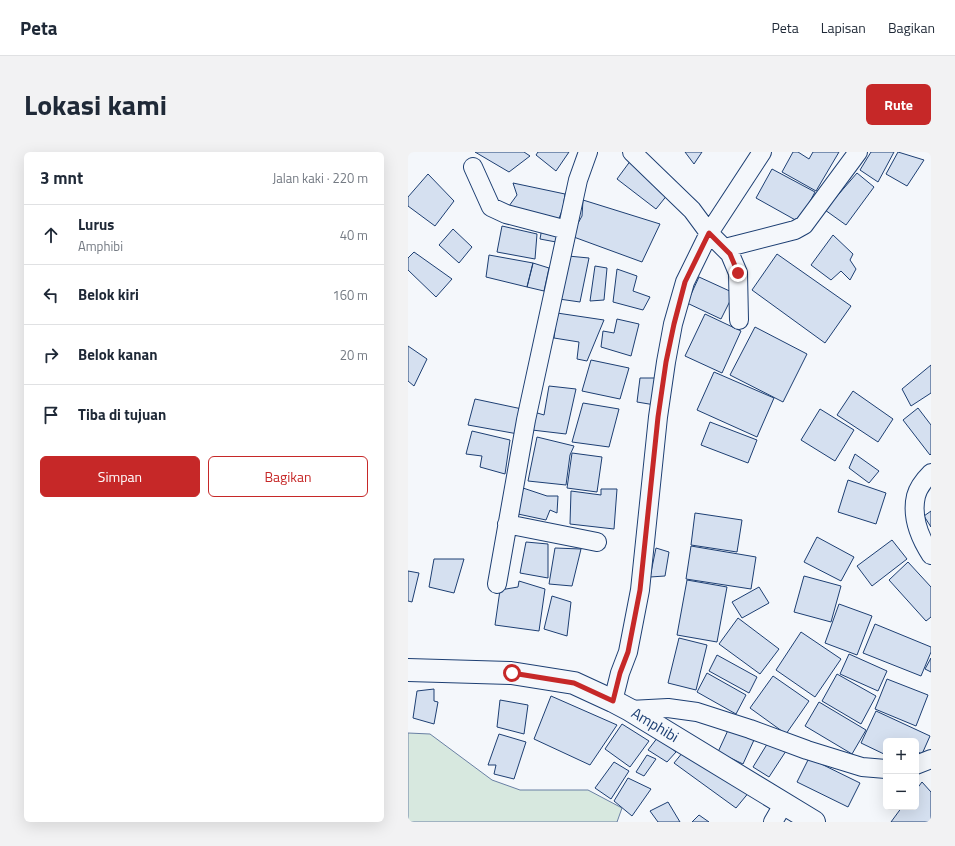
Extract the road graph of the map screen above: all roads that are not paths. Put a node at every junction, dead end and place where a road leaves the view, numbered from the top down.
1 (588, 152) edge
2 (632, 152) edge
3 (762, 152) edge
4 (858, 152) edge
5 (473, 167) dead end
6 (567, 230) junction
7 (709, 233) junction
8 (725, 248) junction
9 (739, 320) dead end
10 (931, 473) edge
11 (507, 524) junction
12 (597, 542) dead end
13 (931, 555) edge
14 (497, 584) dead end
15 (408, 670) edge
16 (622, 705) junction
17 (931, 759) edge
18 (919, 764) edge
19 (883, 769) edge
20 (784, 804) junction
21 (773, 822) edge
22 (814, 822) edge

1 - 6 street
2 - 7 street
3 - 7 street
4 - 8 street
5 - 6 street
6 - 11 street
7 - 8 street
7 - 16 street
8 - 9 street
10 - 13 street
11 - 12 street
11 - 14 street
15 - 16 main road, Amphibi
16 - 19 street
16 - 20 main road, Amphibi
17 - 18 street
20 - 21 street
20 - 22 main road, Amphibi

